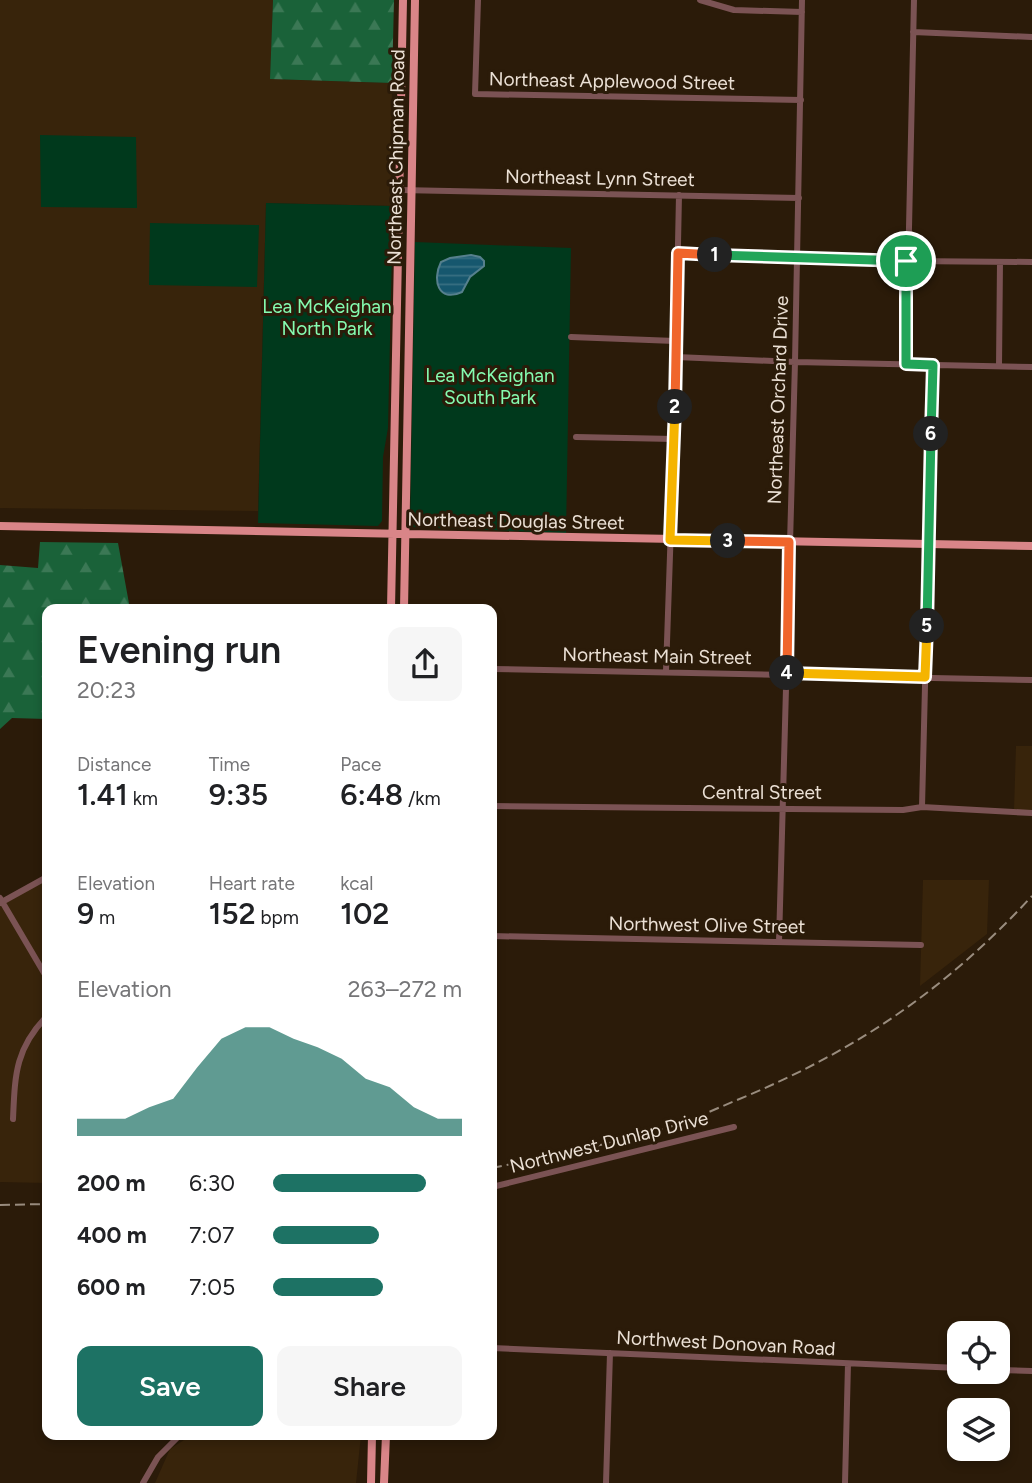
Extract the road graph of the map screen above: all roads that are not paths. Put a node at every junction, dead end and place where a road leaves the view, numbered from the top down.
1 (403, 0) edge
2 (415, 0) edge
3 (478, 0) edge
4 (700, 0) edge
5 (802, 0) edge
6 (914, 0) edge
7 (802, 12) junction
8 (913, 33) junction
9 (1032, 37) edge
10 (801, 100) junction
11 (400, 190) junction
12 (411, 190) junction
13 (679, 195) junction
14 (799, 198) junction
15 (678, 253) junction
16 (797, 259) junction
17 (906, 261) junction
18 (1000, 262) junction
19 (1032, 262) edge
20 (571, 337) dead end
21 (676, 341) junction
22 (676, 357) junction
23 (795, 362) junction
24 (906, 364) junction
25 (933, 365) junction
26 (999, 366) junction
27 (1032, 367) edge
28 (576, 437) dead end
29 (674, 439) junction
30 (0, 526) edge
31 (392, 533) junction
32 (404, 534) junction
33 (670, 540) junction
34 (789, 542) junction
35 (928, 544) junction
36 (1032, 546) edge
37 (391, 604) edge
38 (404, 604) edge
39 (497, 668) edge
40 (666, 671) junction
41 (787, 674) junction
42 (925, 677) junction
43 (1032, 680) edge
44 (497, 806) edge
45 (783, 807) junction
46 (922, 807) junction
47 (1032, 813) edge
48 (42, 880) edge
49 (1, 901) edge
50 (497, 936) edge
51 (779, 942) junction
52 (921, 945) dead end
53 (42, 970) edge
54 (42, 1022) edge
55 (13, 1119) dead end
56 (734, 1127) dead end
57 (497, 1186) edge
58 (497, 1348) edge
59 (610, 1353) junction
60 (848, 1364) junction
61 (947, 1368) edge
62 (1010, 1370) edge
63 (1032, 1371) edge
64 (175, 1440) edge
65 (372, 1440) edge
66 (386, 1440) edge
67 (143, 1483) edge
68 (371, 1483) edge
69 (384, 1483) edge
70 (606, 1483) edge
71 (845, 1483) edge

1 - 11 main road, Northeast Chipman Road
2 - 12 main road, Northeast Chipman Road
3 - 10 street, Northeast Applewood Street
4 - 7 street
5 - 7 street, Northeast Orchard Drive
6 - 8 street
7 - 10 street, Northeast Orchard Drive
8 - 9 street
8 - 17 street
10 - 14 street, Northeast Orchard Drive
11 - 12 street, Northeast Lynn Street
11 - 31 main road, Northeast Chipman Road
12 - 13 street, Northeast Lynn Street
12 - 32 main road, Northeast Chipman Road
13 - 14 street, Northeast Lynn Street
13 - 15 street
14 - 16 street, Northeast Orchard Drive
15 - 16 street
15 - 21 street
16 - 17 street
16 - 23 street, Northeast Orchard Drive
17 - 18 street
17 - 24 street
18 - 19 street
18 - 26 street
20 - 21 street
21 - 22 street
22 - 23 street
22 - 29 street
23 - 24 street
23 - 34 street, Northeast Orchard Drive
24 - 25 street
25 - 26 street
25 - 35 street
26 - 27 street
28 - 29 street
29 - 33 street
30 - 31 main road, Northeast Douglas Street
31 - 32 main road, Northeast Douglas Street
31 - 37 main road, Northeast Chipman Road
32 - 33 main road, Northeast Douglas Street
32 - 38 main road, Northeast Chipman Road
33 - 34 main road, Northeast Douglas Street
33 - 40 street
34 - 35 main road, Northeast Douglas Street
34 - 41 street, Northeast Orchard Drive
35 - 36 main road, Northeast Douglas Street
35 - 42 street
39 - 40 street, Northeast Main Street
40 - 41 street, Northeast Main Street
41 - 42 street, Northeast Main Street
41 - 45 street, Northeast Orchard Drive
42 - 43 street, Northeast Main Street
42 - 46 street
44 - 45 street, Central Street
45 - 46 street, Central Street
45 - 51 street, Northeast Orchard Drive
46 - 47 street, Central Street
48 - 49 street
49 - 53 street
50 - 51 street, Northwest Olive Street
51 - 52 street, Northwest Olive Street
54 - 55 street
56 - 57 street, Northwest Dunlap Drive
58 - 59 street, Northwest Donovan Road
59 - 60 street, Northwest Donovan Road
59 - 70 street
60 - 61 street, Northwest Donovan Road
60 - 71 street
62 - 63 street
64 - 67 street
65 - 68 main road
66 - 69 main road

